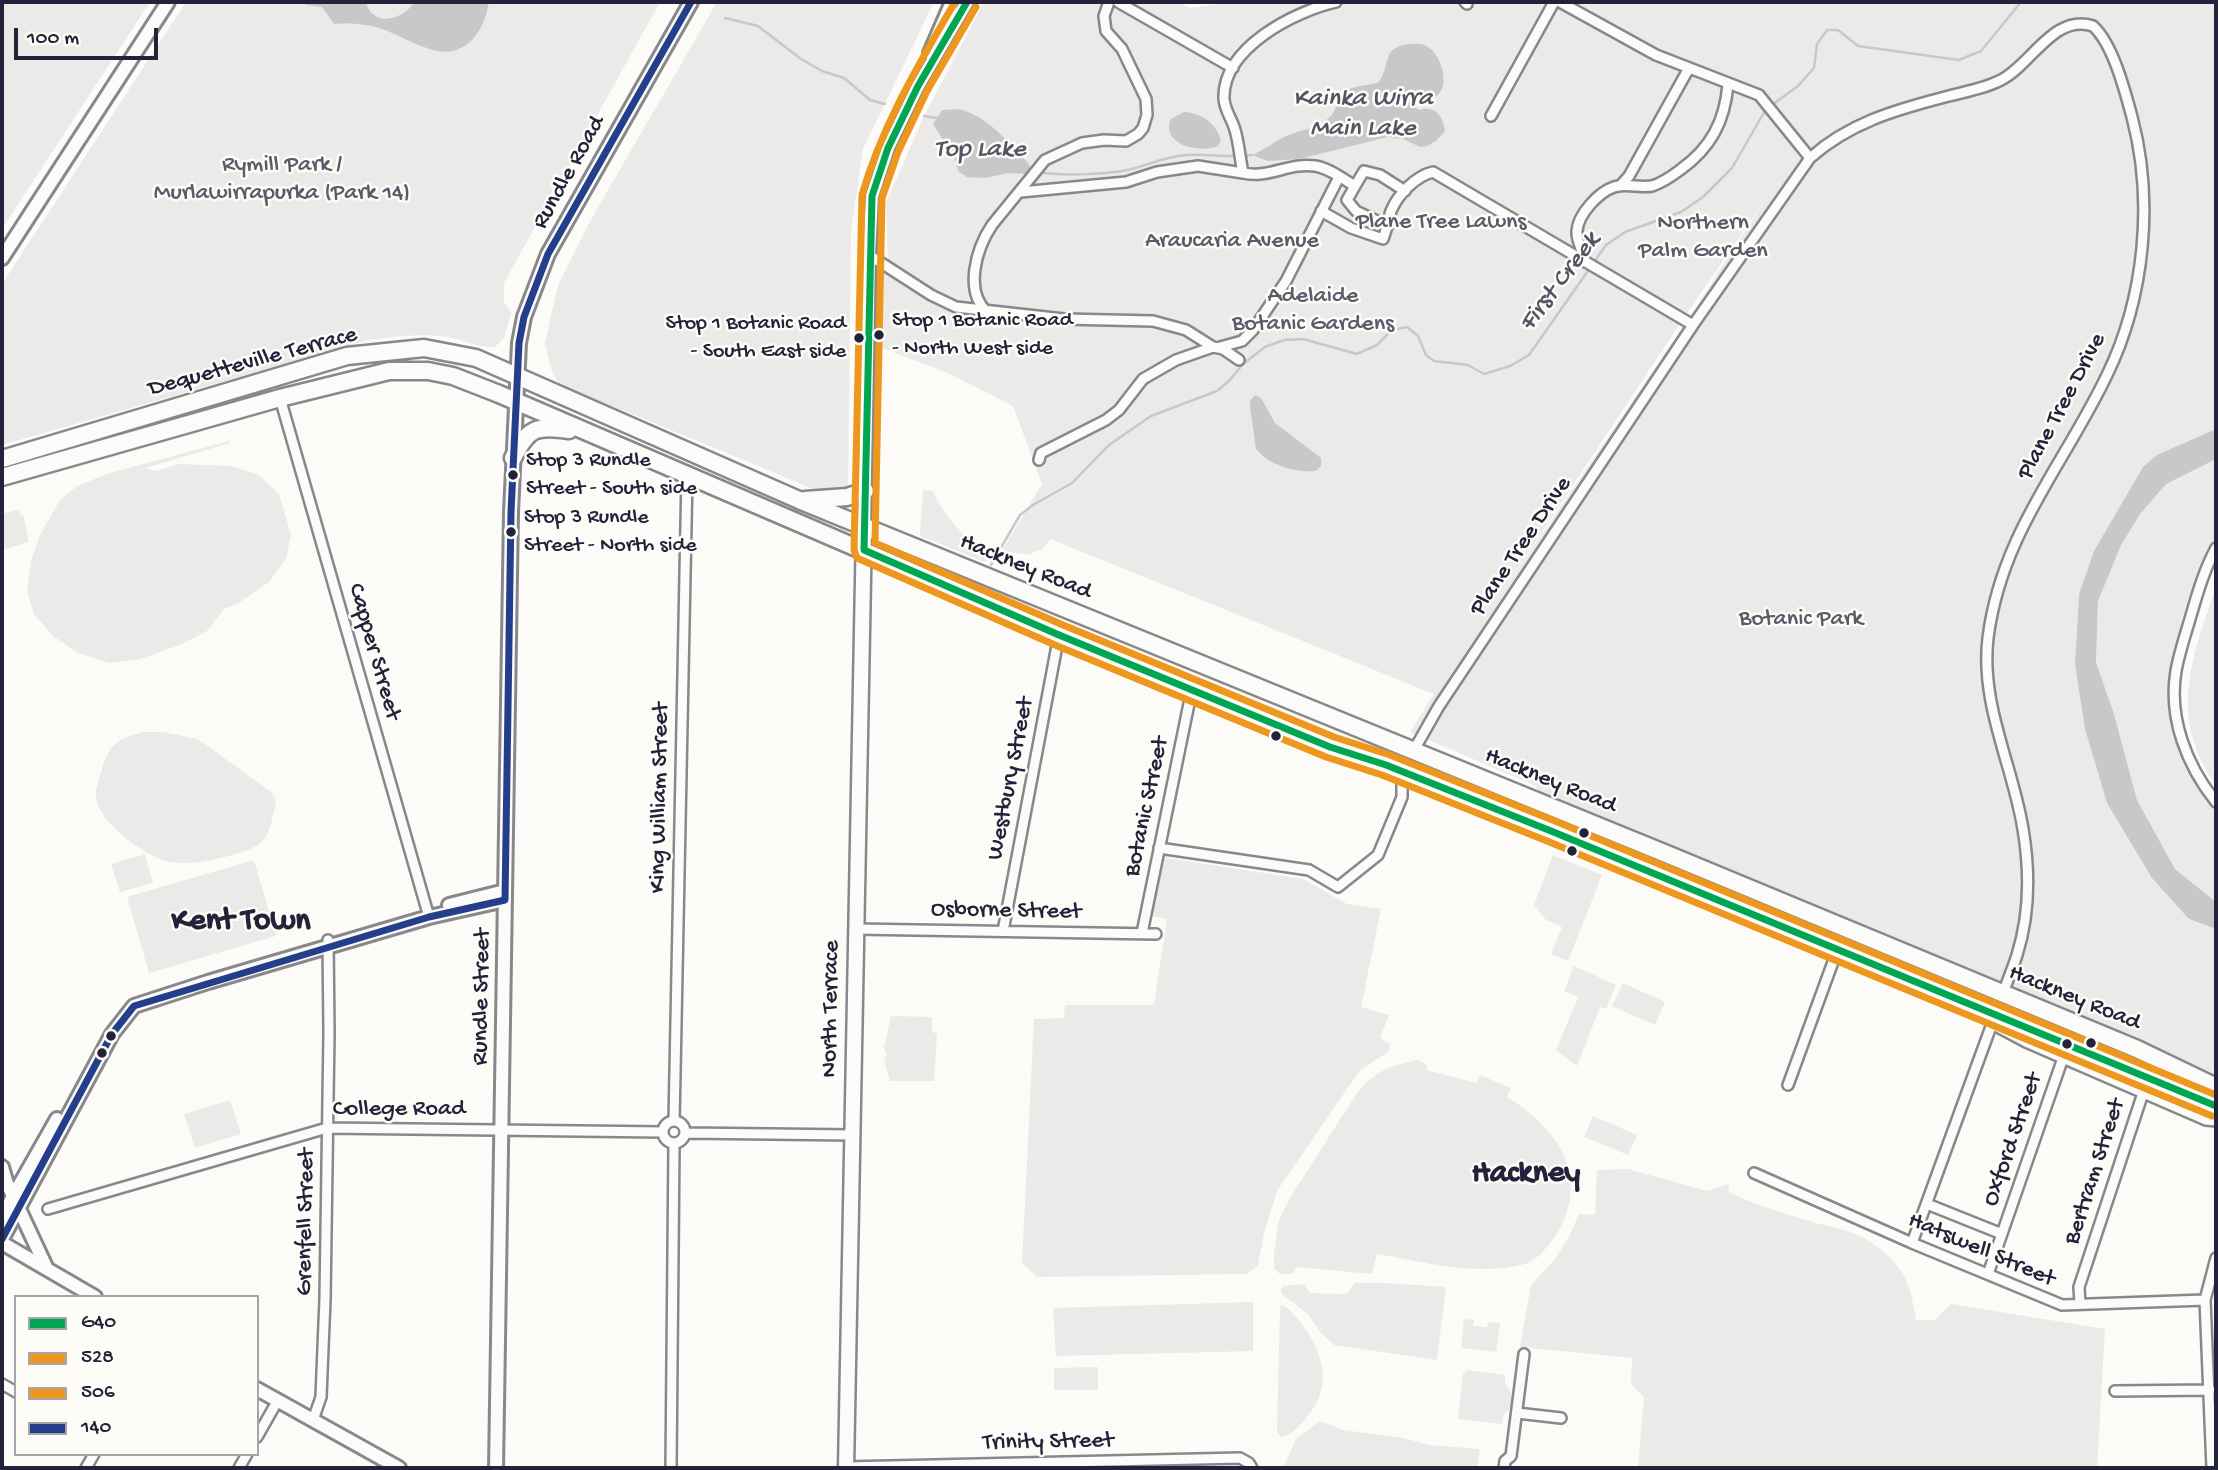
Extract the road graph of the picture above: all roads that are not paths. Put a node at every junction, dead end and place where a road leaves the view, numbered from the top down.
1 (168, 2) edge
2 (691, 2) edge
3 (952, 2) edge
4 (967, 2) edge
5 (1109, 2) edge
6 (1118, 2) edge
7 (1336, 2) edge
8 (1557, 2) edge
9 (1228, 65) junction
10 (1689, 68) junction
11 (1728, 84) junction
12 (918, 86) junction
13 (1491, 116) dead end
14 (1810, 158) junction
15 (1243, 173) junction
16 (1339, 177) junction
17 (1355, 186) junction
18 (1620, 186) junction
19 (1021, 191) junction
20 (1405, 191) junction
21 (1321, 211) junction
22 (1388, 226) junction
23 (869, 255) junction
24 (2, 258) edge
25 (1589, 264) junction
26 (974, 284) junction
27 (962, 308) junction
28 (987, 312) junction
29 (1693, 325) junction
30 (1216, 347) junction
31 (1239, 360) dead end
32 (517, 376) junction
33 (272, 380) junction
34 (280, 398) junction
35 (516, 401) junction
36 (131, 420) junction
37 (592, 434) junction
38 (138, 439) junction
39 (695, 454) junction
40 (2, 458) edge
41 (513, 458) junction
42 (1038, 460) dead end
43 (687, 475) junction
44 (2, 477) edge
45 (865, 491) junction
46 (799, 500) junction
47 (864, 527) junction
48 (2216, 548) edge
49 (864, 550) junction
50 (1025, 593) junction
51 (1035, 623) junction
52 (1059, 635) junction
53 (1192, 689) junction
54 (1414, 750) junction
55 (1402, 772) junction
56 (1421, 779) junction
57 (1402, 797) junction
58 (2216, 802) edge
59 (1550, 831) junction
60 (1159, 848) junction
61 (505, 895) junction
62 (428, 914) junction
63 (1813, 915) junction
64 (856, 929) junction
65 (1003, 931) junction
66 (1142, 933) junction
67 (1156, 934) dead end
68 (328, 944) junction
69 (1837, 951) junction
70 (2003, 995) junction
71 (1993, 1020) junction
72 (2116, 1041) junction
73 (2063, 1058) junction
74 (2107, 1062) junction
75 (1788, 1085) dead end
76 (2216, 1087) edge
77 (2143, 1093) junction
78 (2216, 1107) edge
79 (674, 1121) junction
80 (2216, 1121) edge
81 (327, 1128) junction
82 (502, 1129) junction
83 (663, 1132) junction
84 (686, 1133) junction
85 (852, 1135) junction
86 (674, 1144) junction
87 (2, 1167) edge
88 (1754, 1173) dead end
89 (16, 1202) junction
90 (1927, 1204) junction
91 (48, 1209) dead end
92 (2, 1216) edge
93 (2002, 1234) junction
94 (2, 1241) edge
95 (1912, 1243) junction
96 (2216, 1258) edge
97 (47, 1269) junction
98 (1988, 1274) junction
99 (92, 1295) edge
100 (2205, 1300) junction
101 (2080, 1304) junction
102 (1524, 1354) dead end
103 (259, 1390) edge
104 (2115, 1391) dead end
105 (2210, 1391) junction
106 (278, 1400) junction
107 (1517, 1413) junction
108 (1561, 1419) dead end
109 (313, 1420) junction
110 (259, 1433) edge
111 (1250, 1466) edge
112 (399, 1468) edge
113 (496, 1468) edge
114 (671, 1468) edge
115 (846, 1468) edge
116 (1504, 1468) edge
117 (2212, 1468) edge

1 - 24 main road
2 - 32 main road, Rundle Road
3 - 12 main road
4 - 12 main road
5 - 19 street
6 - 9 street
7 - 9 street
8 - 10 street
8 - 13 street
9 - 15 street
10 - 11 street
10 - 18 street
11 - 14 street
11 - 18 street
12 - 23 main road
14 - 29 street, Plane Tree Drive
14 - 70 street, Plane Tree Drive
15 - 16 street
15 - 19 street
16 - 17 street
16 - 21 street
17 - 20 street
17 - 22 street
18 - 25 street
19 - 26 street
20 - 22 street
20 - 25 street
21 - 22 street
21 - 30 street
23 - 27 street
23 - 45 main road
25 - 29 street
26 - 27 street
26 - 28 street
27 - 28 street
28 - 30 street
29 - 54 street, Plane Tree Drive
30 - 31 street
30 - 42 street
32 - 33 highway, Dequetteville Terrace
32 - 35 main road, Rundle Road
32 - 39 highway, Dequetteville Terrace
33 - 34 highway
33 - 36 highway, Dequetteville Terrace
34 - 35 highway, Dequetteville Terrace
34 - 38 highway, Dequetteville Terrace
34 - 62 street, Capper Street
35 - 37 highway, Dequetteville Terrace
35 - 41 main road, Rundle Street
36 - 38 highway
36 - 40 highway, Dequetteville Terrace
37 - 41 highway
37 - 43 highway, Dequetteville Terrace
38 - 44 highway, Dequetteville Terrace
39 - 43 highway
39 - 46 highway, Dequetteville Terrace
41 - 61 main road, Rundle Street
43 - 49 highway, Dequetteville Terrace
43 - 79 street, King William Street
45 - 46 highway
45 - 47 main road
46 - 47 highway, Dequetteville Terrace
47 - 49 main road, North Terrace
47 - 50 highway, Hackney Road
48 - 58 street
49 - 51 highway, Hackney Road
49 - 64 main road, North Terrace
50 - 51 highway
50 - 54 highway, Hackney Road
51 - 52 highway, Hackney Road
52 - 53 highway, Hackney Road
52 - 65 street, Westbury Street
53 - 55 highway, Hackney Road
53 - 60 street, Botanic Street
54 - 59 highway
54 - 63 highway, Hackney Road
55 - 56 highway, Hackney Road
55 - 57 street
56 - 57 street
56 - 59 highway, Hackney Road
57 - 60 street
59 - 69 highway, Hackney Road
60 - 66 street, Botanic Street
61 - 62 main road
61 - 82 main road, Rundle Street
62 - 68 main road
63 - 69 highway
63 - 70 highway, Hackney Road
64 - 65 street, Osborne Street
64 - 85 main road, North Terrace
65 - 66 street, Osborne Street
66 - 67 street, Osborne Street
68 - 81 street, Grenfell Street
68 - 89 main road
69 - 71 highway, Hackney Road
69 - 75 street
70 - 72 highway, Hackney Road
71 - 73 street, Hackney Road
71 - 74 highway, Hackney Road
71 - 90 street
72 - 74 highway
72 - 76 highway, Hackney Road
73 - 77 street, Hackney Road
73 - 93 street, Oxford Street
74 - 78 highway, Hackney Road
77 - 80 street, Hackney Road
77 - 101 street, Bertram Street
79 - 83 street
79 - 84 street
81 - 82 street, College Road
81 - 91 street, College Road
81 - 109 street, Grenfell Street
82 - 83 street, College Road
82 - 113 main road, Rundle Street
83 - 86 street
84 - 85 street
84 - 86 street
85 - 115 main road, North Terrace
86 - 114 street
87 - 89 main road
88 - 95 street, Hatswell Street
89 - 92 main road
89 - 94 main road
89 - 97 main road
90 - 93 street
90 - 95 street
93 - 98 street, Oxford Street
94 - 97 main road
95 - 98 street, Hatswell Street
96 - 100 street
97 - 99 main road
98 - 101 street, Hatswell Street
100 - 101 street, Hatswell Street
100 - 105 street
102 - 107 street
103 - 106 main road
104 - 105 street
105 - 117 street
106 - 109 main road
106 - 110 street
107 - 108 street
107 - 116 street
109 - 112 main road
111 - 115 street, Trinity Street

